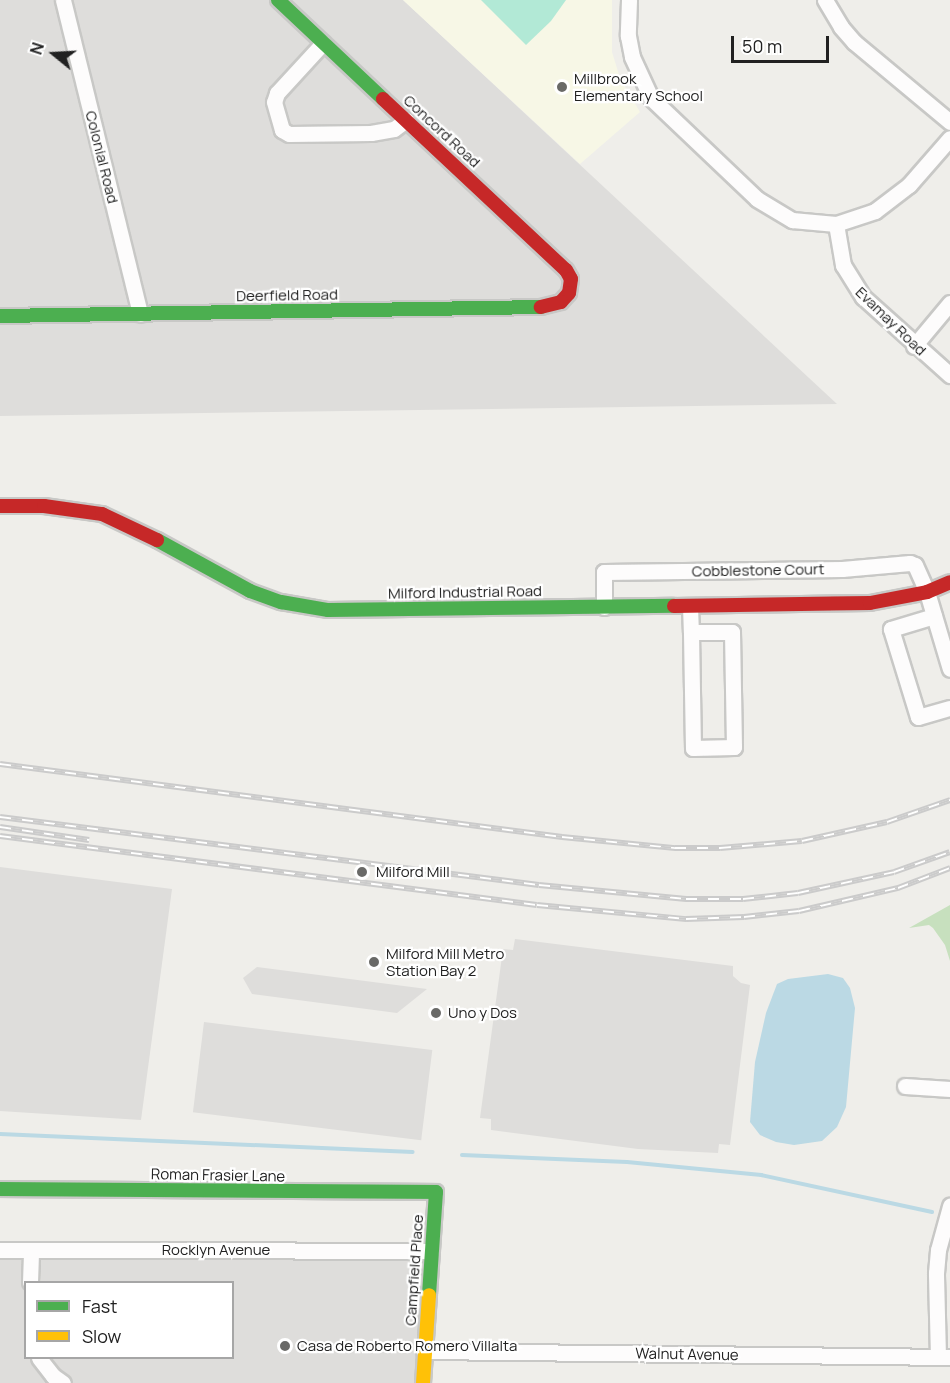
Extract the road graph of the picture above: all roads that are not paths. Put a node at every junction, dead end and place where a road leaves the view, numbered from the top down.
1 (63, 0) edge
2 (278, 0) edge
3 (629, 0) edge
4 (825, 0) edge
5 (323, 43) junction
6 (406, 120) junction
7 (950, 122) edge
8 (950, 138) edge
9 (836, 224) junction
10 (569, 293) joint
11 (950, 303) edge
12 (140, 314) junction
13 (0, 316) edge
14 (914, 346) junction
15 (950, 375) edge
16 (0, 506) edge
17 (950, 582) edge
18 (927, 592) junction
19 (690, 606) junction
20 (604, 607) junction
21 (934, 616) junction
22 (691, 633) junction
23 (950, 669) edge
24 (950, 708) edge
25 (905, 1086) dead end
26 (950, 1089) edge
27 (0, 1189) edge
28 (436, 1192) joint
29 (950, 1206) edge
30 (0, 1250) edge
31 (31, 1250) junction
32 (431, 1251) junction
33 (30, 1281) edge
34 (424, 1351) junction
35 (944, 1357) edge
36 (40, 1359) edge
37 (63, 1383) edge
38 (423, 1383) edge

1 - 12 street, Colonial Road
2 - 5 street, Concord Road
3 - 9 street
4 - 7 street
5 - 6 street, Concord Road
5 - 6 street
6 - 10 street, Concord Road
8 - 9 street
9 - 14 street, Evamay Road
10 - 12 street, Deerfield Road
11 - 14 street
12 - 13 street, Deerfield Road
14 - 15 street, Evamay Road
16 - 20 street, Milford Industrial Road
17 - 18 street, Milford Industrial Road
18 - 19 street, Milford Industrial Road
18 - 20 street, Cobblestone Court
18 - 21 street
19 - 20 street, Milford Industrial Road
19 - 22 street
21 - 23 street
21 - 24 street
22 - 22 street
25 - 26 street
27 - 28 street, Roman Frasier Lane
28 - 32 street, Campfield Place
29 - 35 street
30 - 31 street, Rocklyn Avenue
31 - 32 street, Rocklyn Avenue
31 - 33 street
32 - 34 street, Campfield Place
34 - 35 street, Walnut Avenue
34 - 38 street, Campfield Place
36 - 37 street

